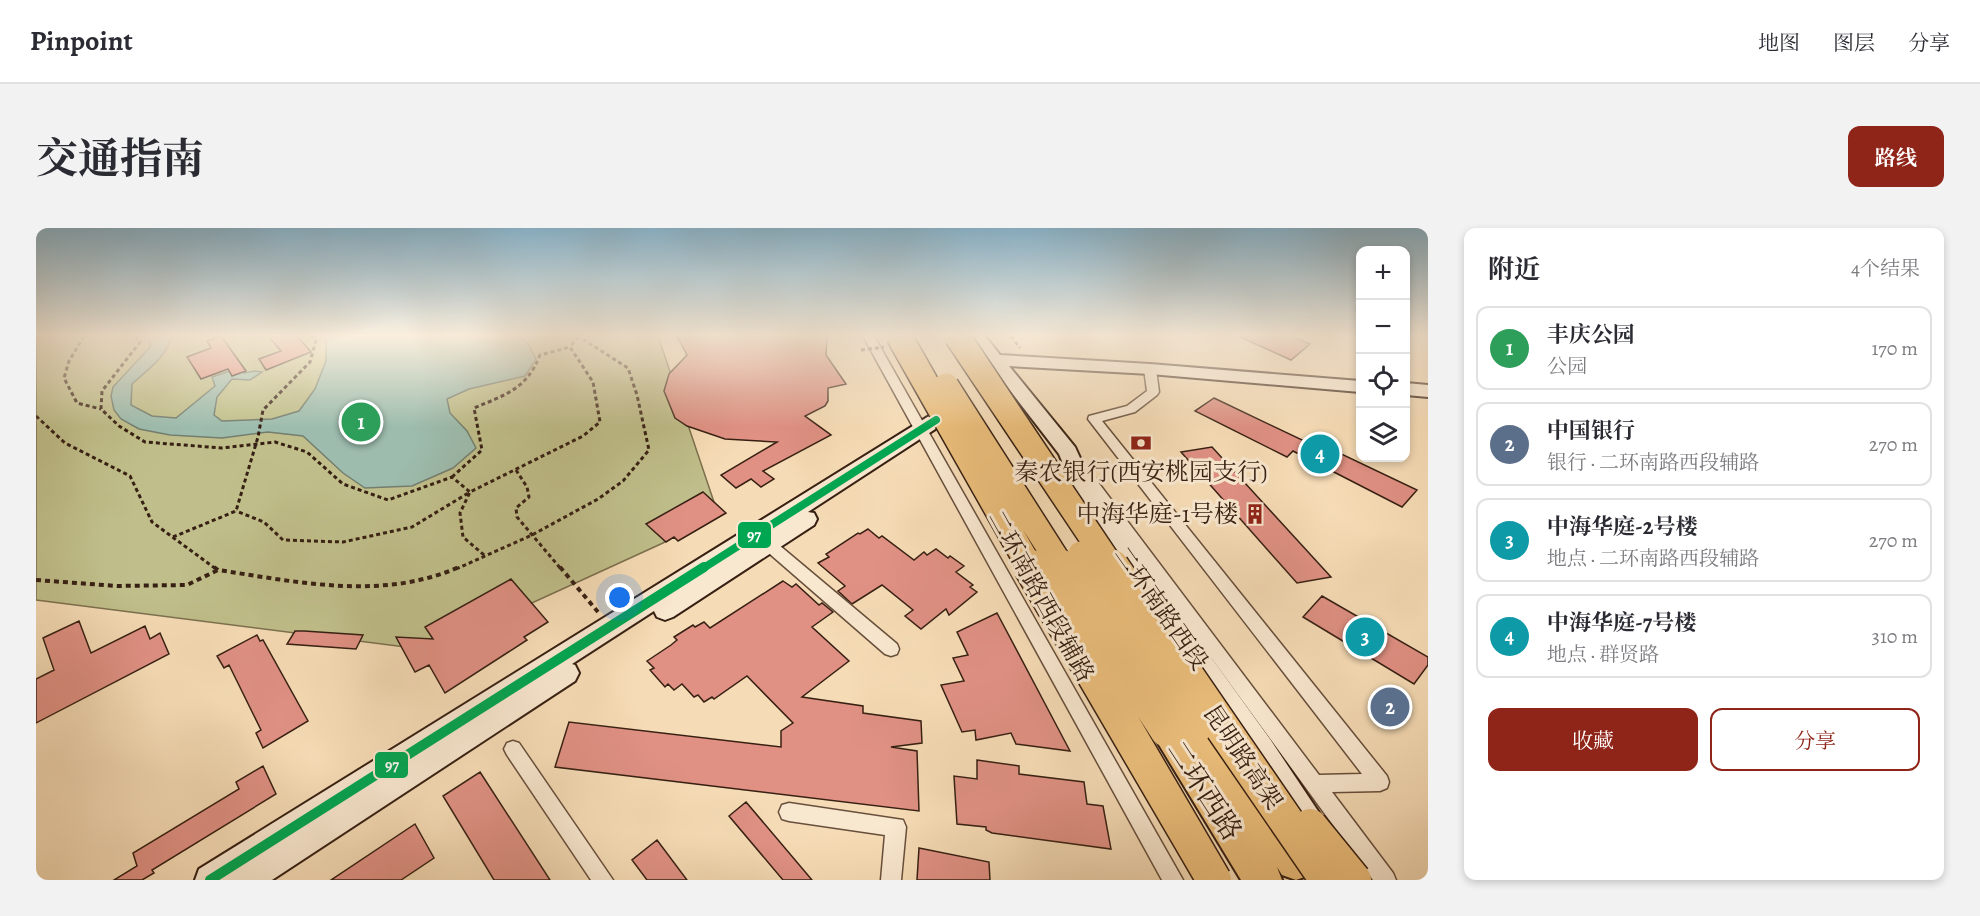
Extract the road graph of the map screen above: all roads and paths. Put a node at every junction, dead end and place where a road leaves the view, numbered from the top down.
1 (67, 366) edge
2 (121, 366) edge
3 (306, 366) edge
4 (537, 366) edge
5 (587, 366) edge
6 (626, 366) edge
7 (888, 366) edge
8 (903, 366) edge
9 (915, 366) edge
10 (937, 366) edge
11 (955, 366) edge
12 (977, 366) edge
13 (999, 366) edge
14 (1105, 366) edge
15 (1150, 369) junction
16 (1356, 386) edge
17 (1410, 389) edge
18 (1428, 391) edge
19 (101, 409) junction
20 (36, 416) edge
21 (932, 431) junction
22 (1068, 452) junction
23 (516, 470) junction
24 (452, 477) junction
25 (470, 492) junction
26 (236, 511) junction
27 (532, 535) junction
28 (173, 537) junction
29 (768, 544) junction
30 (484, 555) junction
31 (218, 570) junction
32 (36, 580) edge
33 (611, 627) junction
34 (891, 649) dead end
35 (1188, 675) junction
36 (1181, 729) junction
37 (513, 749) dead end
38 (1314, 784) junction
39 (789, 812) dead end
40 (210, 880) edge
41 (244, 880) edge
42 (603, 880) edge
43 (891, 880) edge
44 (1173, 880) edge
45 (1212, 880) edge
46 (1263, 880) edge
47 (1310, 880) edge
48 (1327, 880) edge
49 (1348, 880) edge
50 (1354, 880) edge
51 (1386, 880) edge

1 - 19 path
2 - 19 path
3 - 26 path
4 - 24 path
5 - 23 path
6 - 27 path
7 - 21 street, 二环南路西段辅路
8 - 21 street
9 - 45 highway, bridge
10 - 36 highway, bridge
11 - 36 highway, 二环南路西段, bridge
12 - 35 highway, 昆明路高架, bridge
13 - 22 street, 二环南路西段
14 - 15 street
15 - 16 street
15 - 38 street
17 - 18 street
19 - 24 path
20 - 28 path
21 - 29 street
21 - 33 street
21 - 44 street, 二环南路西段辅路
21 - 45 street
22 - 38 street
22 - 49 street, 二环南路西段
23 - 25 path
23 - 27 path
24 - 25 path
25 - 26 path
25 - 30 path
26 - 28 path
27 - 30 path
27 - 33 path
28 - 31 path
29 - 34 street
29 - 41 street
30 - 31 path
31 - 32 path
33 - 40 street
35 - 48 highway, 昆明路高架, bridge
35 - 50 highway, bridge
36 - 46 highway, 二环西路
36 - 47 highway, 二环西路
37 - 42 street
38 - 51 street
39 - 43 street

